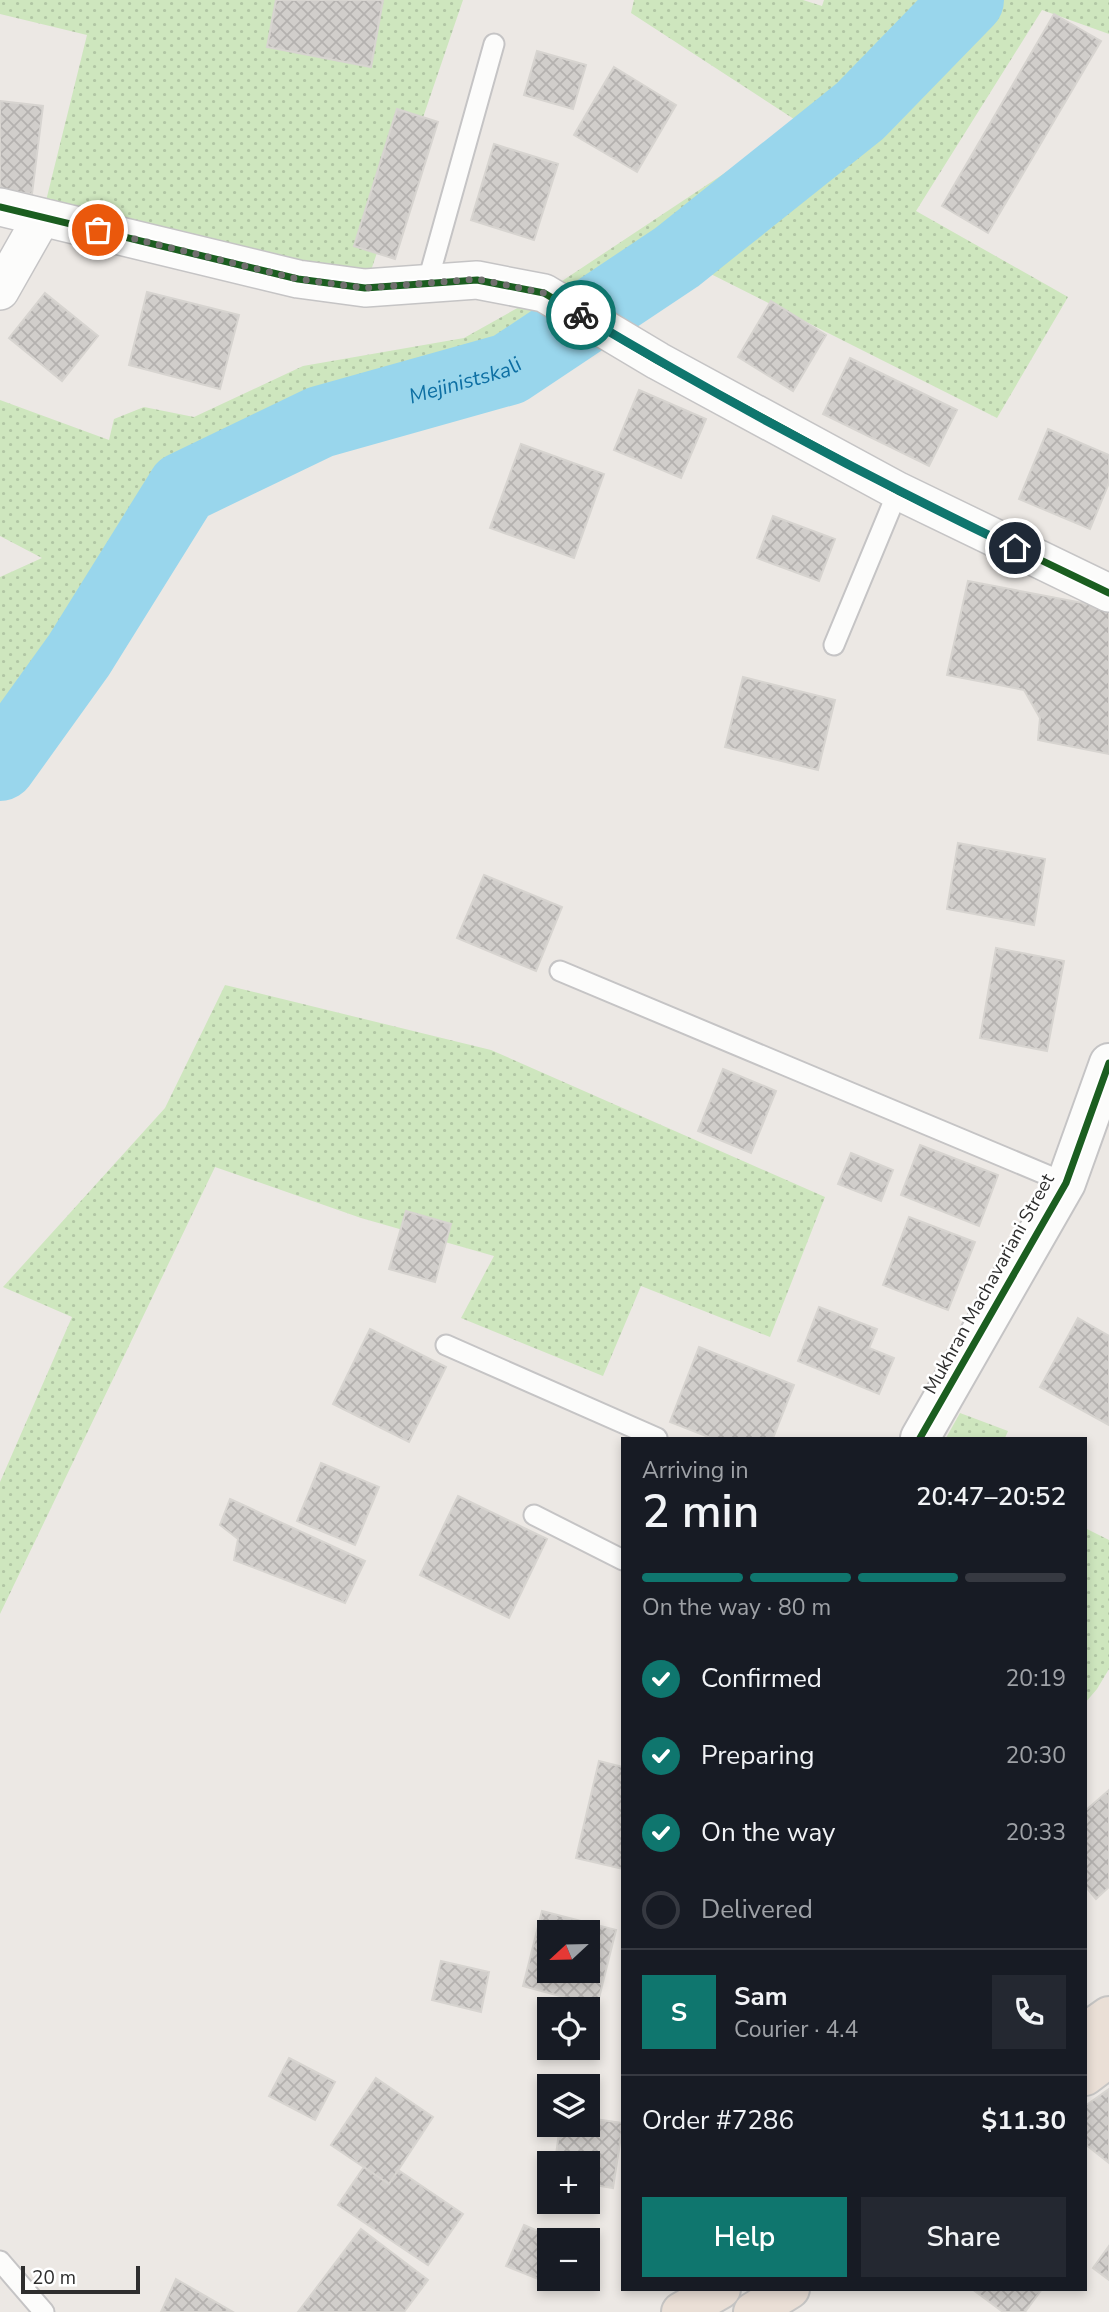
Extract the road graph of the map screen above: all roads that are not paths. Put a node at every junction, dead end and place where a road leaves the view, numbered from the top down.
1 (494, 44) dead end
2 (0, 207) edge
3 (42, 217) junction
4 (427, 284) junction
5 (0, 291) edge
6 (898, 491) junction
7 (1109, 593) edge
8 (834, 645) dead end
9 (559, 971) dead end
10 (1109, 1063) edge
11 (1066, 1184) junction
12 (446, 1345) dead end
13 (655, 1437) edge
14 (921, 1437) edge
15 (534, 1515) dead end
16 (621, 1559) edge
17 (1109, 2015) edge
18 (1087, 2032) edge
19 (1109, 2058) edge
20 (1087, 2074) edge
21 (0, 2261) edge
22 (718, 2291) edge
23 (787, 2291) edge
24 (44, 2312) edge
25 (681, 2312) edge
26 (753, 2312) edge

1 - 4 lane
2 - 3 street
3 - 4 street
3 - 5 street
4 - 6 street
6 - 7 street
6 - 8 lane
9 - 11 lane
10 - 11 street, Mukhran Machavariani Street
11 - 14 street, Mukhran Machavariani Street
12 - 13 lane
15 - 16 lane
17 - 18 highway
19 - 20 highway
21 - 24 lane
22 - 25 highway
23 - 26 highway

